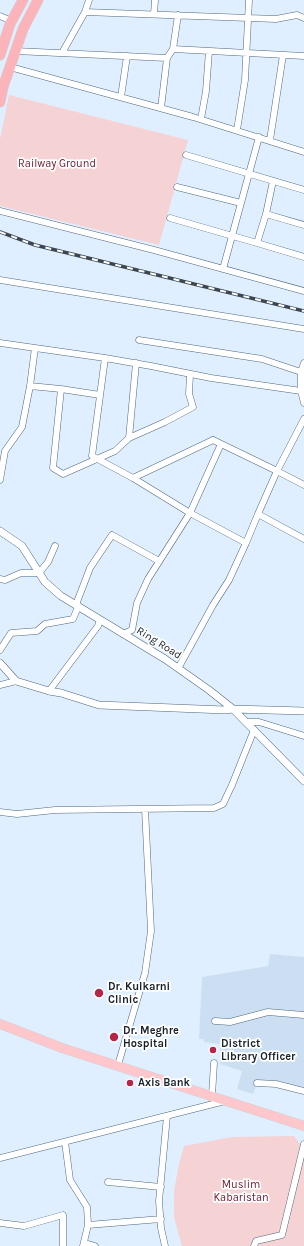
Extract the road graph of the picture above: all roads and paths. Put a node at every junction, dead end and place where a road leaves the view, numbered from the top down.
1 (23, 0) edge
2 (38, 0) edge
3 (89, 0) edge
4 (155, 0) edge
5 (249, 0) edge
6 (85, 12) junction
7 (154, 14) junction
8 (178, 15) junction
9 (0, 16) edge
10 (248, 18) junction
11 (304, 18) edge
12 (12, 21) junction
13 (173, 49) junction
14 (15, 51) junction
15 (209, 51) junction
16 (62, 53) junction
17 (246, 53) junction
18 (0, 55) edge
19 (283, 55) junction
20 (128, 56) junction
21 (304, 56) edge
22 (167, 58) junction
23 (10, 67) junction
24 (121, 97) junction
25 (0, 102) edge
26 (160, 108) junction
27 (201, 119) junction
28 (237, 130) junction
29 (259, 137) junction
30 (270, 140) junction
31 (304, 152) edge
32 (186, 155) dead end
33 (249, 174) junction
34 (273, 181) junction
35 (177, 187) dead end
36 (304, 190) edge
37 (241, 203) junction
38 (0, 211) edge
39 (266, 214) junction
40 (170, 218) dead end
41 (304, 225) edge
42 (232, 237) junction
43 (257, 243) junction
44 (304, 257) edge
45 (223, 270) junction
46 (0, 280) edge
47 (304, 291) edge
48 (304, 329) edge
49 (138, 340) dead end
50 (0, 343) edge
51 (35, 348) junction
52 (104, 358) junction
53 (136, 363) junction
54 (304, 363) edge
55 (302, 373) edge
56 (190, 374) junction
57 (30, 386) junction
58 (61, 389) junction
59 (301, 391) junction
60 (100, 395) junction
61 (304, 403) edge
62 (304, 419) edge
63 (128, 438) junction
64 (221, 444) junction
65 (97, 459) junction
66 (277, 471) junction
67 (132, 478) junction
68 (0, 480) edge
69 (304, 485) edge
70 (190, 513) junction
71 (258, 514) junction
72 (0, 531) edge
73 (304, 539) edge
74 (246, 543) junction
75 (55, 546) dead end
76 (159, 561) junction
77 (39, 573) junction
78 (0, 579) edge
79 (78, 607) junction
80 (100, 620) junction
81 (123, 634) junction
82 (0, 650) edge
83 (0, 663) edge
84 (176, 667) junction
85 (16, 681) junction
86 (0, 685) edge
87 (49, 691) junction
88 (233, 709) junction
89 (304, 711) edge
90 (246, 722) junction
91 (254, 730) junction
92 (304, 736) edge
93 (304, 781) edge
94 (145, 809) junction
95 (0, 812) edge
96 (304, 1015) edge
97 (215, 1022) dead end
98 (0, 1024) edge
99 (214, 1063) dead end
100 (118, 1065) junction
101 (257, 1083) dead end
102 (304, 1091) edge
103 (212, 1095) junction
104 (228, 1100) junction
105 (167, 1116) junction
106 (304, 1126) edge
107 (65, 1142) junction
108 (304, 1144) edge
109 (0, 1158) edge
110 (108, 1182) dead end
111 (160, 1187) junction
112 (161, 1219) junction
113 (0, 1223) edge
114 (88, 1225) junction
115 (84, 1245) edge
116 (63, 1246) edge
117 (95, 1246) edge
118 (165, 1246) edge
119 (254, 1246) edge

1 - 12 highway
2 - 14 highway
3 - 6 street
4 - 7 street
5 - 10 street
6 - 7 street
6 - 16 street
7 - 8 street
8 - 10 street
8 - 13 street
9 - 12 street
10 - 11 street
10 - 17 street
12 - 18 highway
13 - 15 street
13 - 22 street
14 - 16 street
14 - 23 highway
15 - 17 street
15 - 27 street
16 - 20 street
17 - 19 street
17 - 28 street
19 - 21 street
19 - 30 street
20 - 22 street
20 - 24 street
22 - 26 street
23 - 24 street
23 - 25 highway
24 - 26 street
26 - 27 street
27 - 28 street
28 - 29 street
29 - 30 street
29 - 33 street
30 - 31 street
32 - 33 street
33 - 34 street
33 - 37 street
34 - 36 street
34 - 39 street
35 - 37 street
37 - 42 street
38 - 45 street
39 - 41 street
39 - 43 street
40 - 42 street
42 - 43 street
42 - 45 street
43 - 44 street
45 - 47 street
46 - 48 street
49 - 55 street
50 - 51 street
51 - 52 street
51 - 57 street
52 - 53 street
52 - 60 street
53 - 56 street
53 - 63 street
54 - 55 street
55 - 59 street
56 - 59 street
56 - 63 street
57 - 58 street
57 - 68 street
58 - 60 street
58 - 65 street
59 - 61 street
60 - 65 street
62 - 66 street
63 - 65 street
64 - 66 street
64 - 67 street
64 - 70 street
65 - 67 street
66 - 69 street
66 - 71 street
67 - 70 street
70 - 74 street
70 - 76 street
71 - 73 street
71 - 74 street
72 - 77 street, Ring Road
74 - 84 street
75 - 77 street
76 - 79 street
76 - 81 street
77 - 78 street
77 - 79 street, Ring Road
79 - 80 street, Ring Road
79 - 82 street
80 - 81 street, Ring Road
80 - 87 street
81 - 84 street, Ring Road
83 - 85 street
84 - 88 street, Ring Road
85 - 86 street
85 - 87 street
87 - 88 street
88 - 89 street
88 - 90 street, Ring Road
90 - 91 street, Ring Road
90 - 92 street
91 - 93 street, Ring Road
91 - 94 street
94 - 95 street
94 - 100 street
96 - 97 street
98 - 100 main road
99 - 103 street
100 - 103 main road
101 - 102 street
103 - 104 main road
104 - 105 street
104 - 106 main road
105 - 107 street
105 - 111 street
107 - 109 street
107 - 114 street
108 - 119 street
110 - 111 street
111 - 112 street
112 - 114 street
112 - 118 street
113 - 116 street
114 - 115 street
115 - 117 street

